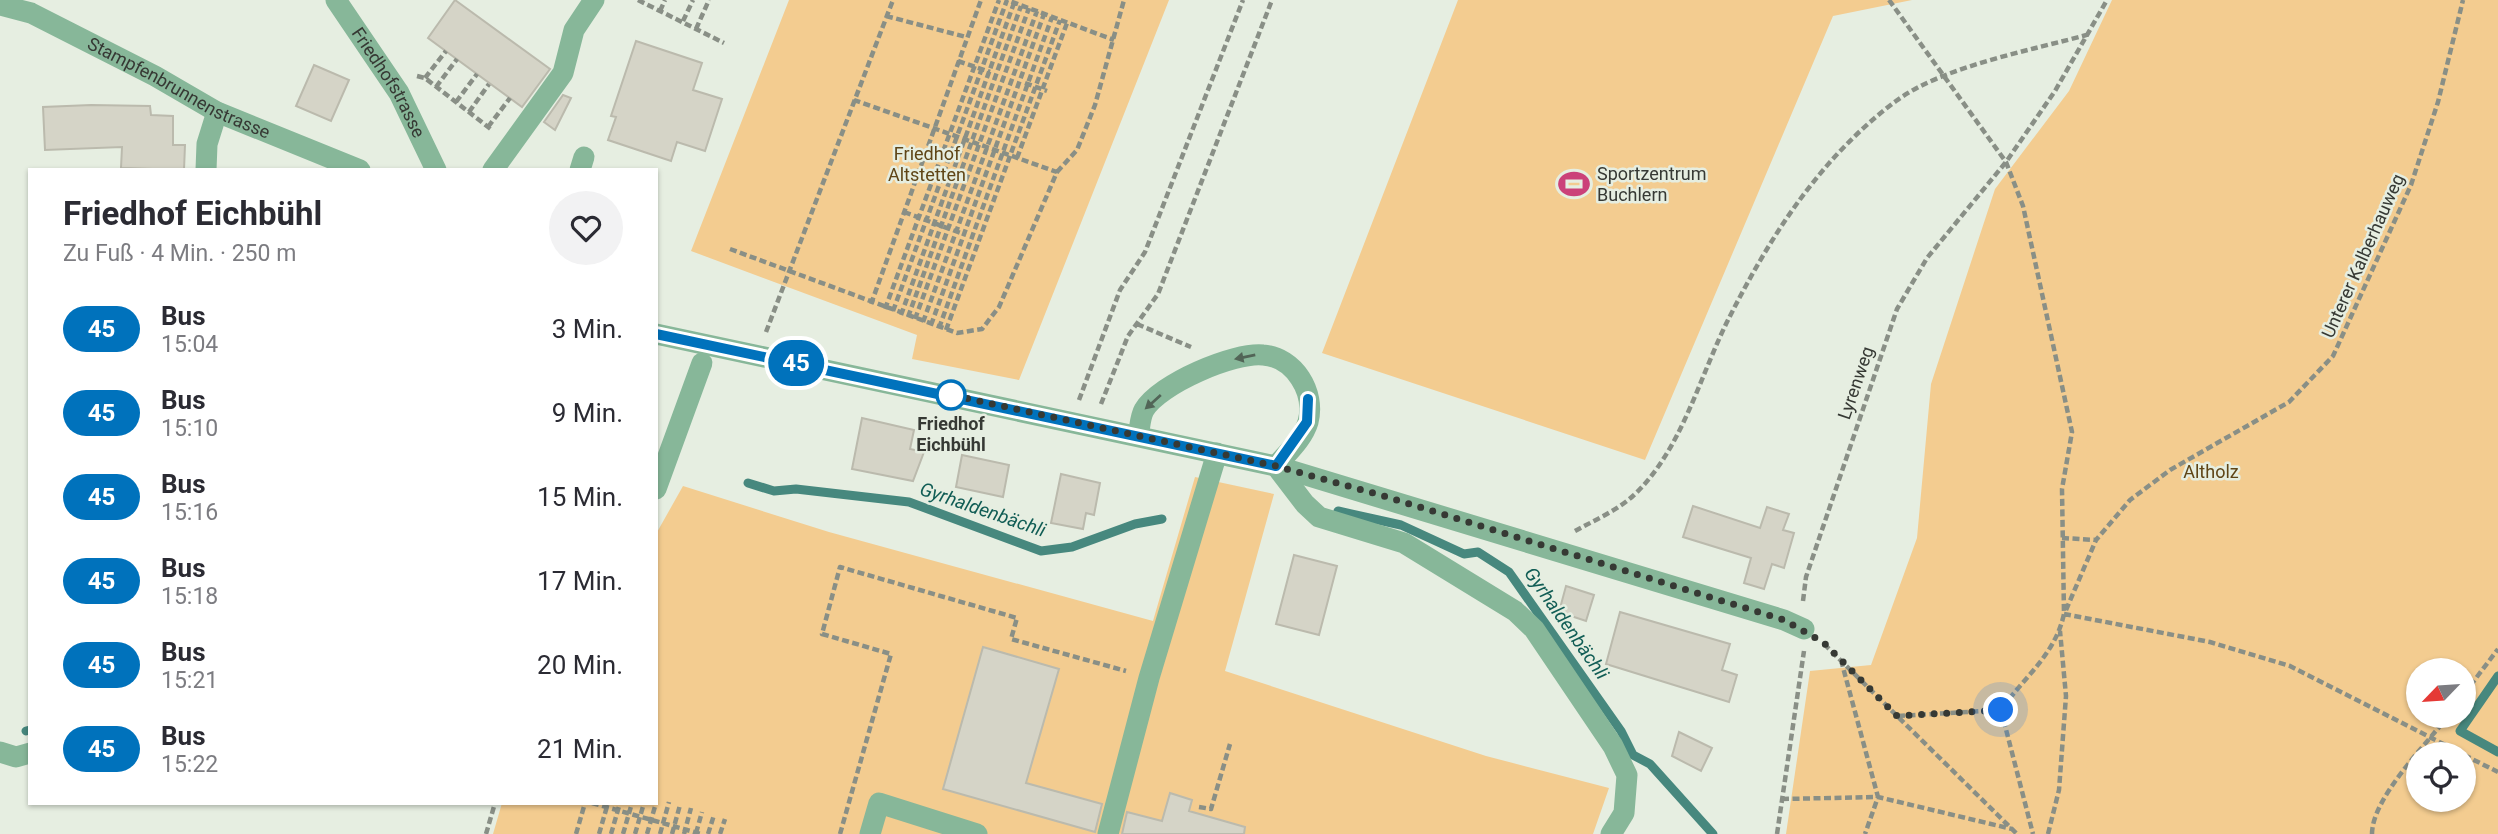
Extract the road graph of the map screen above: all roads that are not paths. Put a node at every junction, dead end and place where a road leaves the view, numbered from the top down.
1 (336, 0) edge
2 (594, 0) edge
3 (0, 5) edge
4 (217, 112) junction
5 (206, 168) edge
6 (355, 168) edge
7 (435, 168) edge
8 (494, 168) edge
9 (658, 334) edge
10 (702, 363) dead end
11 (1139, 436) junction
12 (1217, 453) junction
13 (1276, 466) junction
14 (658, 484) edge
15 (1804, 629) road end
16 (0, 752) edge
17 (28, 754) edge
18 (870, 834) edge
19 (977, 834) edge
20 (1108, 834) edge
21 (1611, 834) edge

1 - 7 street, Friedhofstrasse
2 - 8 street
3 - 4 street, Stampfenbrunnenstrasse
4 - 5 street
4 - 6 street, Stampfenbrunnenstrasse
9 - 11 street
10 - 14 street
11 - 12 street
13 -> 11 street
12 - 13 street
12 - 20 street
13 - 15 street
13 - 21 street
16 - 17 street
18 - 19 street

